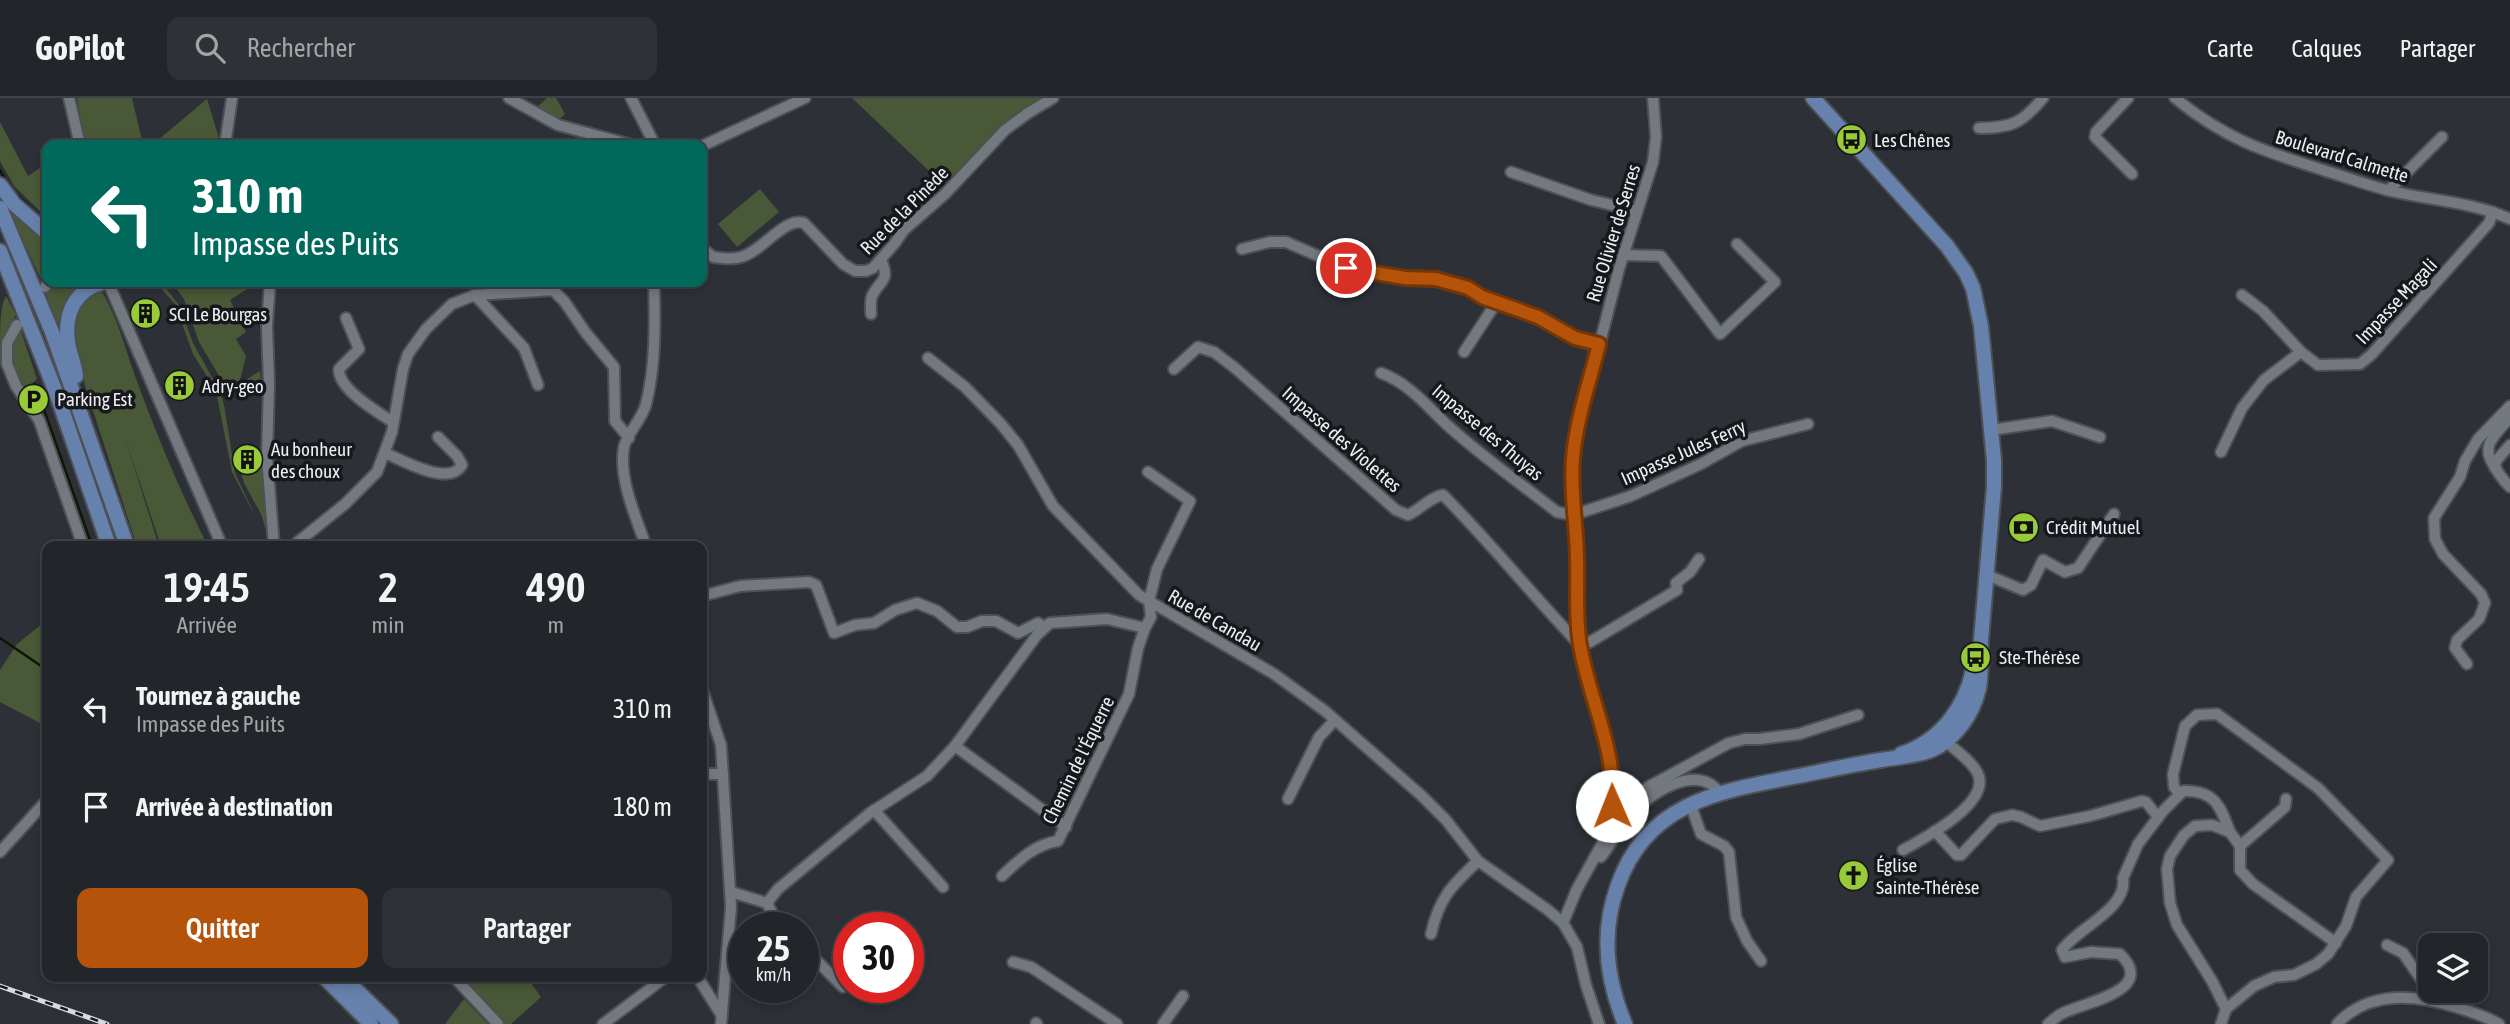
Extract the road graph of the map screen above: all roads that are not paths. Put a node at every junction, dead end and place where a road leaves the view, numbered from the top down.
1 (69, 98) edge
2 (232, 98) edge
3 (509, 98) edge
4 (631, 98) edge
5 (805, 98) edge
6 (1053, 98) edge
7 (1653, 98) edge
8 (1813, 98) edge
9 (2043, 98) edge
10 (2128, 98) edge
11 (2175, 98) edge
12 (1979, 128) dead end
13 (2442, 138) dead end
14 (79, 140) edge
15 (226, 140) edge
16 (614, 140) edge
17 (652, 140) edge
18 (707, 144) edge
19 (1511, 172) dead end
20 (2132, 174) dead end
21 (0, 185) edge
22 (2389, 190) junction
23 (0, 208) edge
24 (1637, 211) junction
25 (2493, 212) junction
26 (2510, 219) edge
27 (42, 229) edge
28 (1737, 244) dead end
29 (1242, 249) dead end
30 (0, 251) edge
31 (707, 252) edge
32 (1623, 255) junction
33 (881, 260) junction
34 (94, 287) edge
35 (108, 287) edge
36 (270, 287) edge
37 (654, 287) edge
38 (475, 295) junction
39 (2242, 295) dead end
40 (1496, 303) junction
41 (871, 314) dead end
42 (346, 318) dead end
43 (17, 325) dead end
44 (1599, 344) junction
45 (1464, 352) dead end
46 (2301, 352) junction
47 (3, 354) edge
48 (928, 358) dead end
49 (1174, 369) dead end
50 (1381, 373) dead end
51 (538, 385) dead end
52 (74, 391) junction
53 (2510, 405) edge
54 (2510, 417) edge
55 (393, 422) junction
56 (1808, 424) dead end
57 (1991, 430) junction
58 (438, 437) dead end
59 (2100, 437) dead end
60 (629, 438) junction
61 (2510, 444) edge
62 (2221, 452) dead end
63 (385, 453) junction
64 (2495, 468) junction
65 (1148, 472) dead end
66 (2510, 487) edge
67 (1573, 514) junction
68 (2114, 514) dead end
69 (81, 541) edge
70 (106, 541) edge
71 (125, 541) edge
72 (220, 541) edge
73 (274, 541) edge
74 (299, 541) edge
75 (644, 541) edge
76 (1699, 559) dead end
77 (1987, 576) junction
78 (707, 595) edge
79 (1149, 601) junction
80 (1045, 627) junction
81 (1145, 628) junction
82 (1580, 645) junction
83 (2468, 664) dead end
84 (707, 703) edge
85 (1858, 715) dead end
86 (1334, 721) junction
87 (1942, 737) junction
88 (955, 746) junction
89 (707, 774) edge
90 (723, 774) junction
91 (1719, 792) junction
92 (2180, 794) junction
93 (1288, 799) dead end
94 (2286, 799) dead end
95 (1690, 803) junction
96 (42, 806) edge
97 (874, 810) junction
98 (1632, 813) junction
99 (2158, 817) junction
100 (1066, 827) junction
101 (1936, 831) junction
102 (2230, 832) junction
103 (2240, 846) junction
104 (1903, 850) dead end
105 (0, 852) edge
106 (1478, 861) junction
107 (1588, 873) junction
108 (1002, 876) dead end
109 (943, 887) dead end
110 (731, 892) junction
111 (767, 903) junction
112 (772, 912) edge
113 (1563, 923) junction
114 (1431, 934) dead end
115 (2336, 943) junction
116 (2387, 945) dead end
117 (1761, 961) dead end
118 (1013, 962) dead end
119 (819, 963) edge
120 (2418, 975) edge
121 (833, 977) edge
122 (329, 982) edge
123 (348, 982) edge
124 (459, 982) edge
125 (659, 982) edge
126 (700, 982) edge
127 (1183, 996) dead end
128 (2418, 999) edge
129 (2441, 1003) edge
130 (2226, 1009) junction
131 (722, 1020) edge
132 (370, 1024) edge
133 (391, 1024) edge
134 (498, 1024) edge
135 (603, 1024) edge
136 (1117, 1024) edge
137 (1163, 1024) edge
138 (1599, 1024) edge
139 (1625, 1024) edge
140 (2048, 1024) edge
141 (2221, 1024) edge
142 (2337, 1024) edge
143 (2499, 1024) edge

1 - 14 street
2 - 15 street
3 - 16 street
4 - 17 street
5 - 18 street
6 - 33 street, Rue de la Pinède
7 - 24 street, Rue Olivier de Serres
8 - 57 main road
9 - 12 street
10 - 20 street
11 - 22 street, Boulevard Calmette
13 - 22 street
19 - 24 street
21 - 27 main road
22 - 25 street, Boulevard Calmette
23 - 52 main road
24 - 32 street, Rue Olivier de Serres
25 - 26 street, Boulevard Calmette
25 - 46 street, Impasse Magali
28 - 32 street
29 - 40 street
30 - 70 main road
31 - 33 street, Rue de la Pinède
32 - 44 street, Rue Olivier de Serres
33 - 41 street
34 - 52 main road
35 - 72 street
36 - 73 street
37 - 60 street
38 - 51 street
38 - 55 street
38 - 60 street
39 - 46 street, Impasse Magali
40 - 44 street
40 - 45 street
42 - 55 street
43 - 47 street
44 - 67 street, Rue Olivier de Serres
46 - 62 street
47 - 69 street
48 - 79 street
49 - 82 street, Impasse des Violettes
50 - 67 street, Impasse des Thuyas
52 - 71 main road
53 - 83 street
54 - 64 street
55 - 63 street
56 - 67 street, Impasse Jules Ferry
57 - 59 street
57 - 77 main road
58 - 63 street
60 - 75 street
61 - 64 street
63 - 74 street
64 - 66 street
65 - 79 street
67 - 82 street, Rue Olivier de Serres
68 - 77 street
76 - 82 street
77 - 87 main road
78 - 80 street
79 - 81 street, Rue de Candau
79 - 86 street, Rue de Candau
80 - 81 street
80 - 88 street
81 - 100 street, Chemin de l'Équerre
82 - 107 street, Rue Olivier de Serres
84 - 90 street
85 - 98 street
86 - 93 street
86 - 106 street, Rue de Candau
87 - 91 main road
87 - 101 street
88 - 97 street
88 - 100 street
89 - 90 street
90 - 110 street
91 - 95 main road
91 - 98 street
92 - 99 street
92 - 102 street
92 - 115 street
94 - 103 street
95 - 117 street
95 - 139 main road
96 - 105 street
97 - 109 street
97 - 111 street
98 - 107 street
99 - 101 street
99 - 140 street
100 - 108 street, Chemin de l'Équerre
101 - 104 street
102 - 103 street
102 - 130 street
103 - 115 street
106 - 113 street, Rue de Candau
106 - 114 street
107 - 113 street, Rue Olivier de Serres
110 - 111 street
110 - 131 street
111 - 112 street
113 - 138 street
115 - 130 street
116 - 120 street
118 - 136 street
119 - 121 street
122 - 132 main road
123 - 133 main road
124 - 134 street
125 - 135 street
126 - 131 street
127 - 137 street
128 - 142 street
129 - 143 street
130 - 141 street

